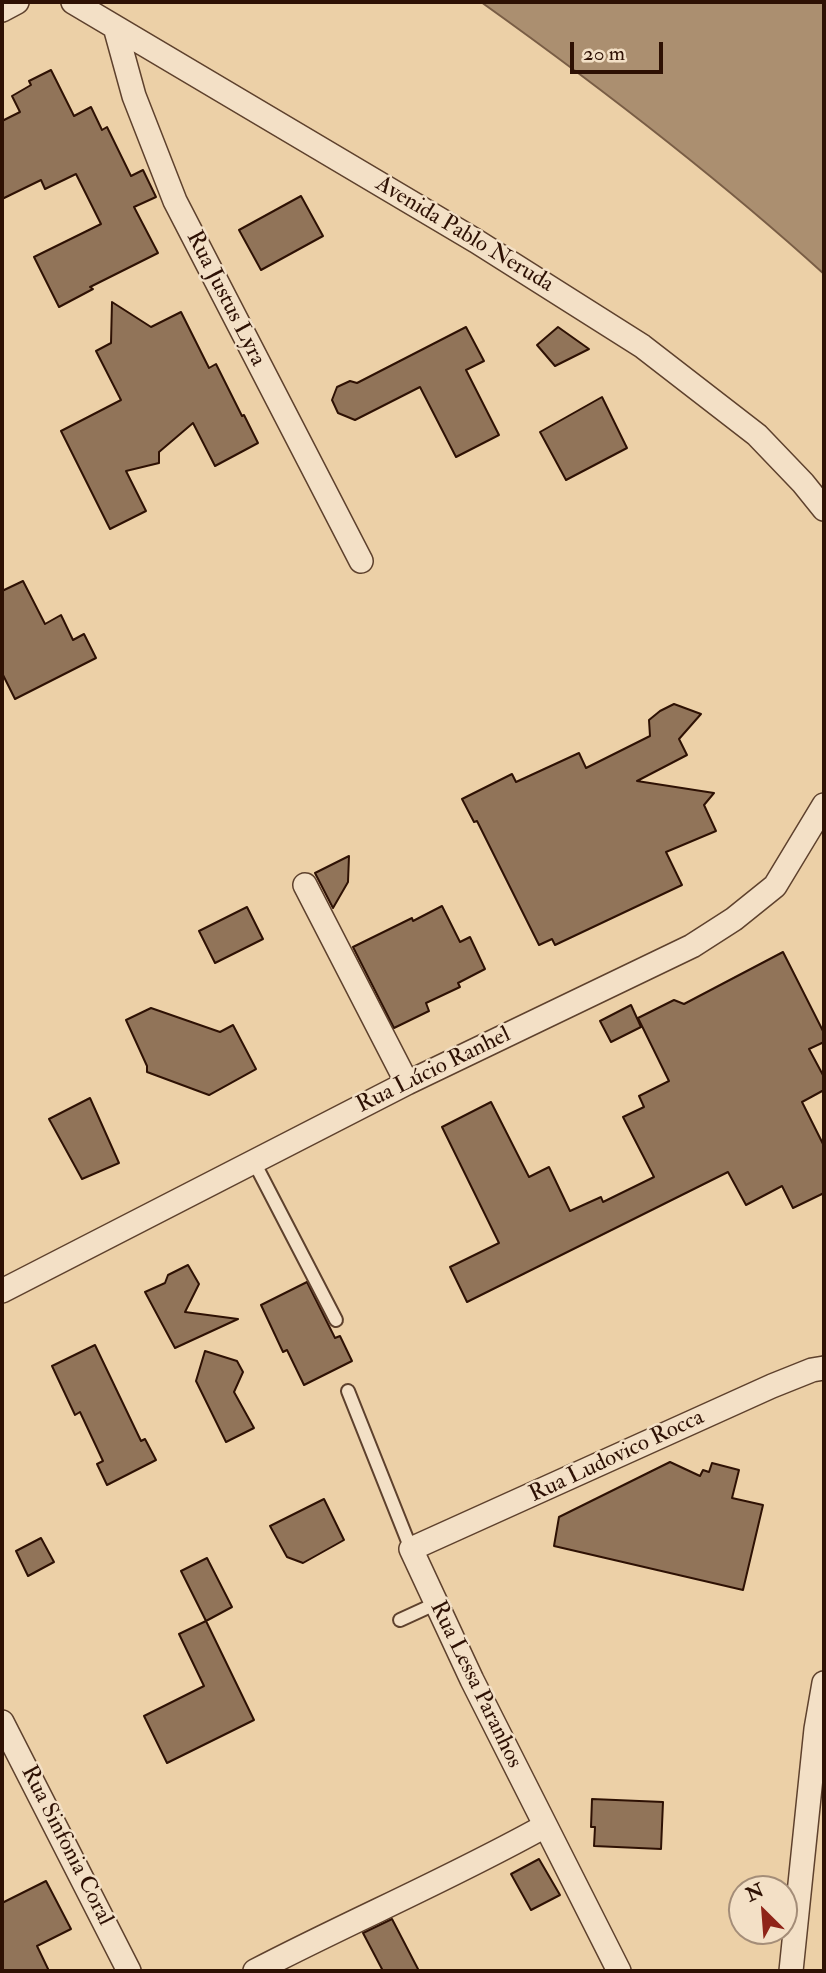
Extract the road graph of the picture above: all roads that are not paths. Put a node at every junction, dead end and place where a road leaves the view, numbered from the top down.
1 (17, 2) edge
2 (73, 2) edge
3 (2, 10) edge
4 (115, 27) junction
5 (824, 509) edge
6 (361, 561) dead end
7 (824, 805) edge
8 (305, 885) dead end
9 (407, 1083) junction
10 (254, 1161) junction
11 (2, 1291) edge
12 (336, 1321) dead end
13 (824, 1368) edge
14 (348, 1391) dead end
15 (411, 1549) junction
16 (435, 1604) junction
17 (400, 1620) dead end
18 (824, 1683) edge
19 (2, 1722) edge
20 (545, 1826) junction
21 (130, 1971) edge
22 (255, 1971) edge
23 (619, 1971) edge
24 (791, 1971) edge

1 - 3 street
2 - 4 street, Avenida Pablo Neruda
4 - 5 street, Avenida Pablo Neruda
4 - 6 street, Rua Justus Lyra
7 - 9 street, Rua Lúcio Ranhel
8 - 9 street
9 - 10 street, Rua Lúcio Ranhel
10 - 11 street, Rua Lúcio Ranhel
10 - 12 lane
13 - 15 street, Rua Ludovico Rocca
14 - 15 lane, Rua Lessa Paranhos
15 - 16 street, Rua Lessa Paranhos
16 - 17 lane
16 - 20 street, Rua Lessa Paranhos
18 - 24 street
19 - 21 street, Rua Sinfonia Coral
20 - 22 street
20 - 23 street, Rua Lessa Paranhos

